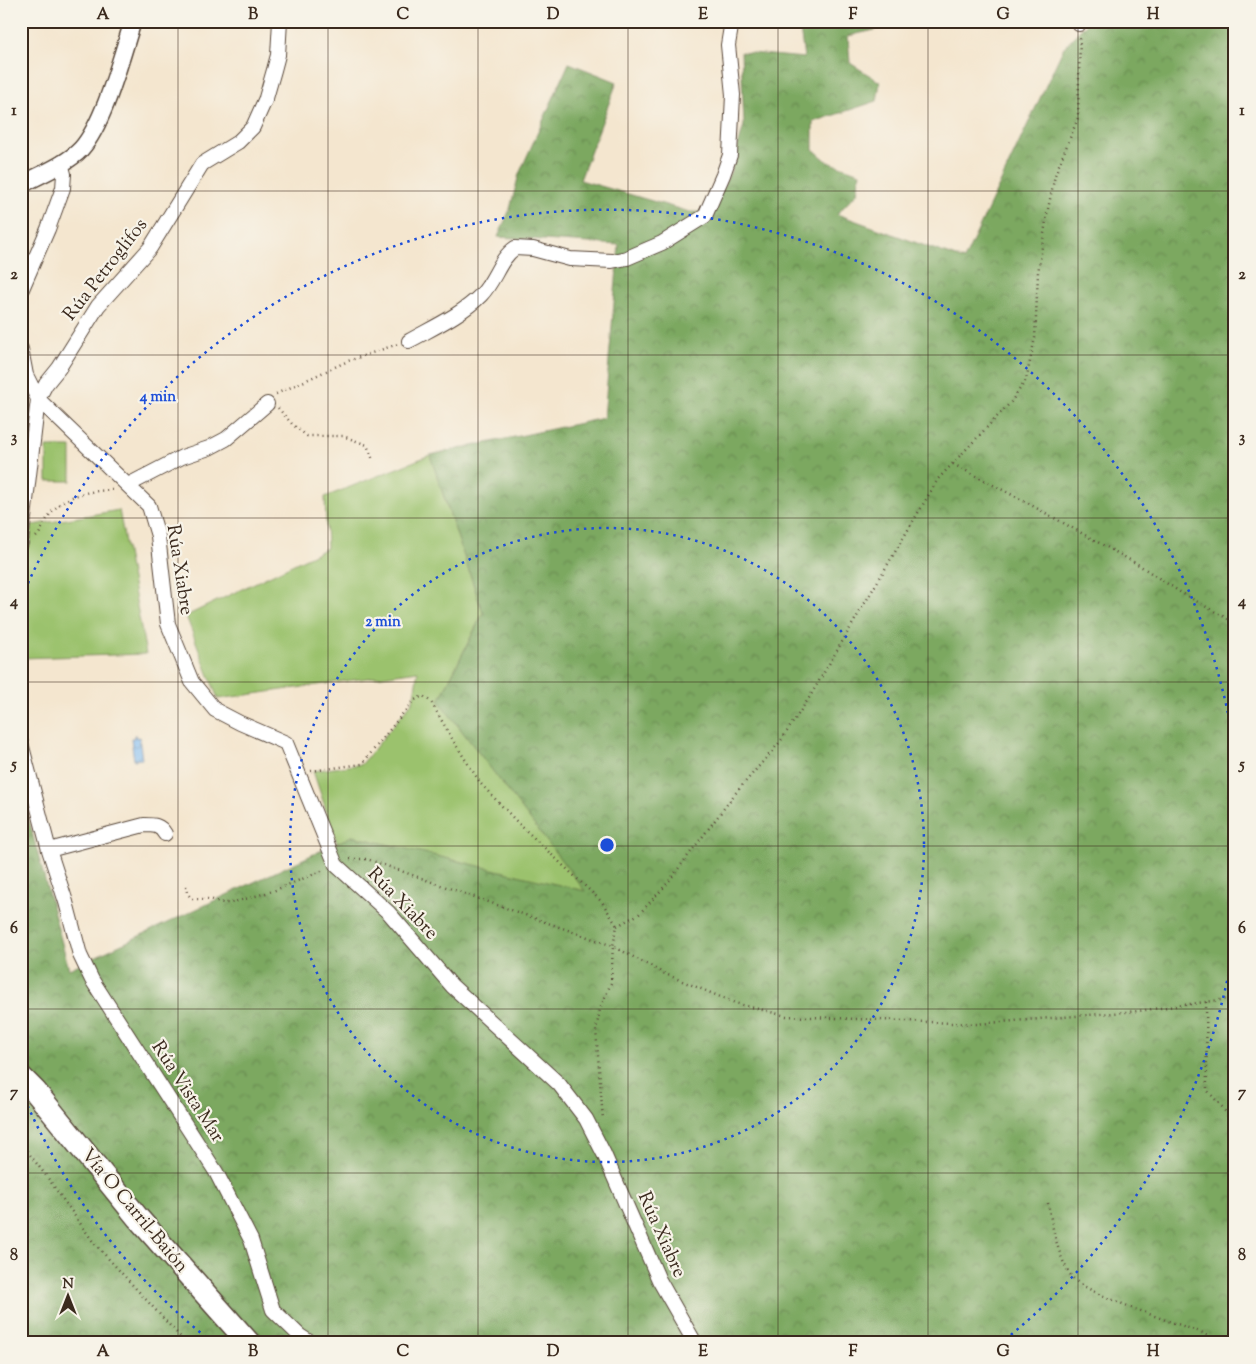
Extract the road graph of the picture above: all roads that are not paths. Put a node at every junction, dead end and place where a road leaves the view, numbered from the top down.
1 (133, 21) edge
2 (280, 21) edge
3 (732, 21) edge
4 (61, 163) junction
5 (21, 185) edge
6 (21, 291) edge
7 (409, 340) road end
8 (21, 349) edge
9 (38, 399) junction
10 (267, 404) road end
11 (128, 485) junction
12 (22, 541) edge
13 (21, 743) edge
14 (165, 834) dead end
15 (48, 850) junction
16 (21, 1077) edge
17 (249, 1343) edge
18 (311, 1343) edge
19 (695, 1343) edge

1 - 4 street
2 - 9 street, Rúa Petroglifos
3 - 7 street
4 - 5 street
4 - 6 street
8 - 9 street
9 - 11 street, Rúa Xiabre
9 - 12 street
10 - 11 street
11 - 19 street, Rúa Xiabre
13 - 15 street, Rúa Vista Mar
14 - 15 street
15 - 18 street, Rúa Vista Mar
16 - 17 highway, Vía O Carril-Baión

